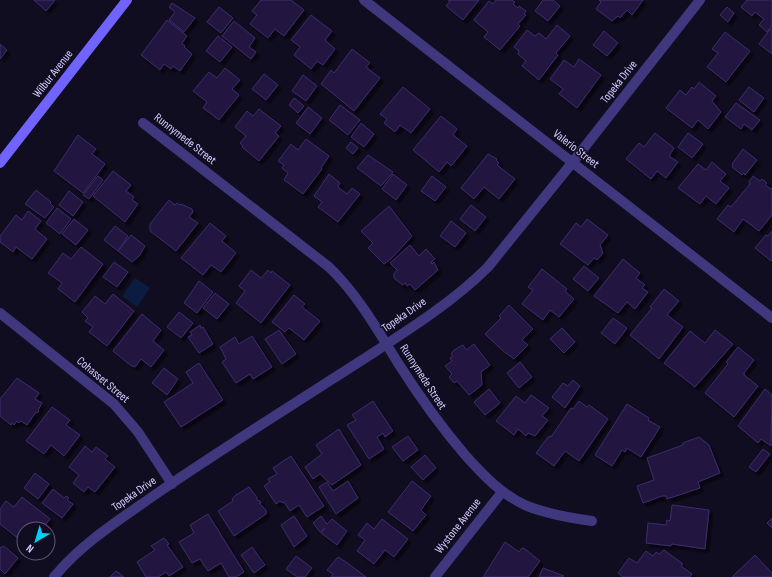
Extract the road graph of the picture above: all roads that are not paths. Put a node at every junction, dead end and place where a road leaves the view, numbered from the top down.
1 (127, 0) edge
2 (364, 0) edge
3 (700, 0) edge
4 (143, 123) dead end
5 (0, 163) edge
6 (572, 163) junction
7 (0, 313) edge
8 (772, 318) edge
9 (386, 344) junction
10 (172, 484) junction
11 (502, 492) junction
12 (592, 521) dead end
13 (54, 577) edge
14 (435, 577) edge

1 - 5 main road, Wilbur Avenue
2 - 6 street, Valerio Street
3 - 6 street, Topeka Drive
4 - 9 street, Runnymede Street
6 - 8 street, Valerio Street
6 - 9 street, Topeka Drive
7 - 10 street, Cohasset Street
9 - 10 street, Topeka Drive
9 - 11 street, Runnymede Street
10 - 13 street, Topeka Drive
11 - 12 street, Runnymede Street
11 - 14 street, Wystone Avenue

